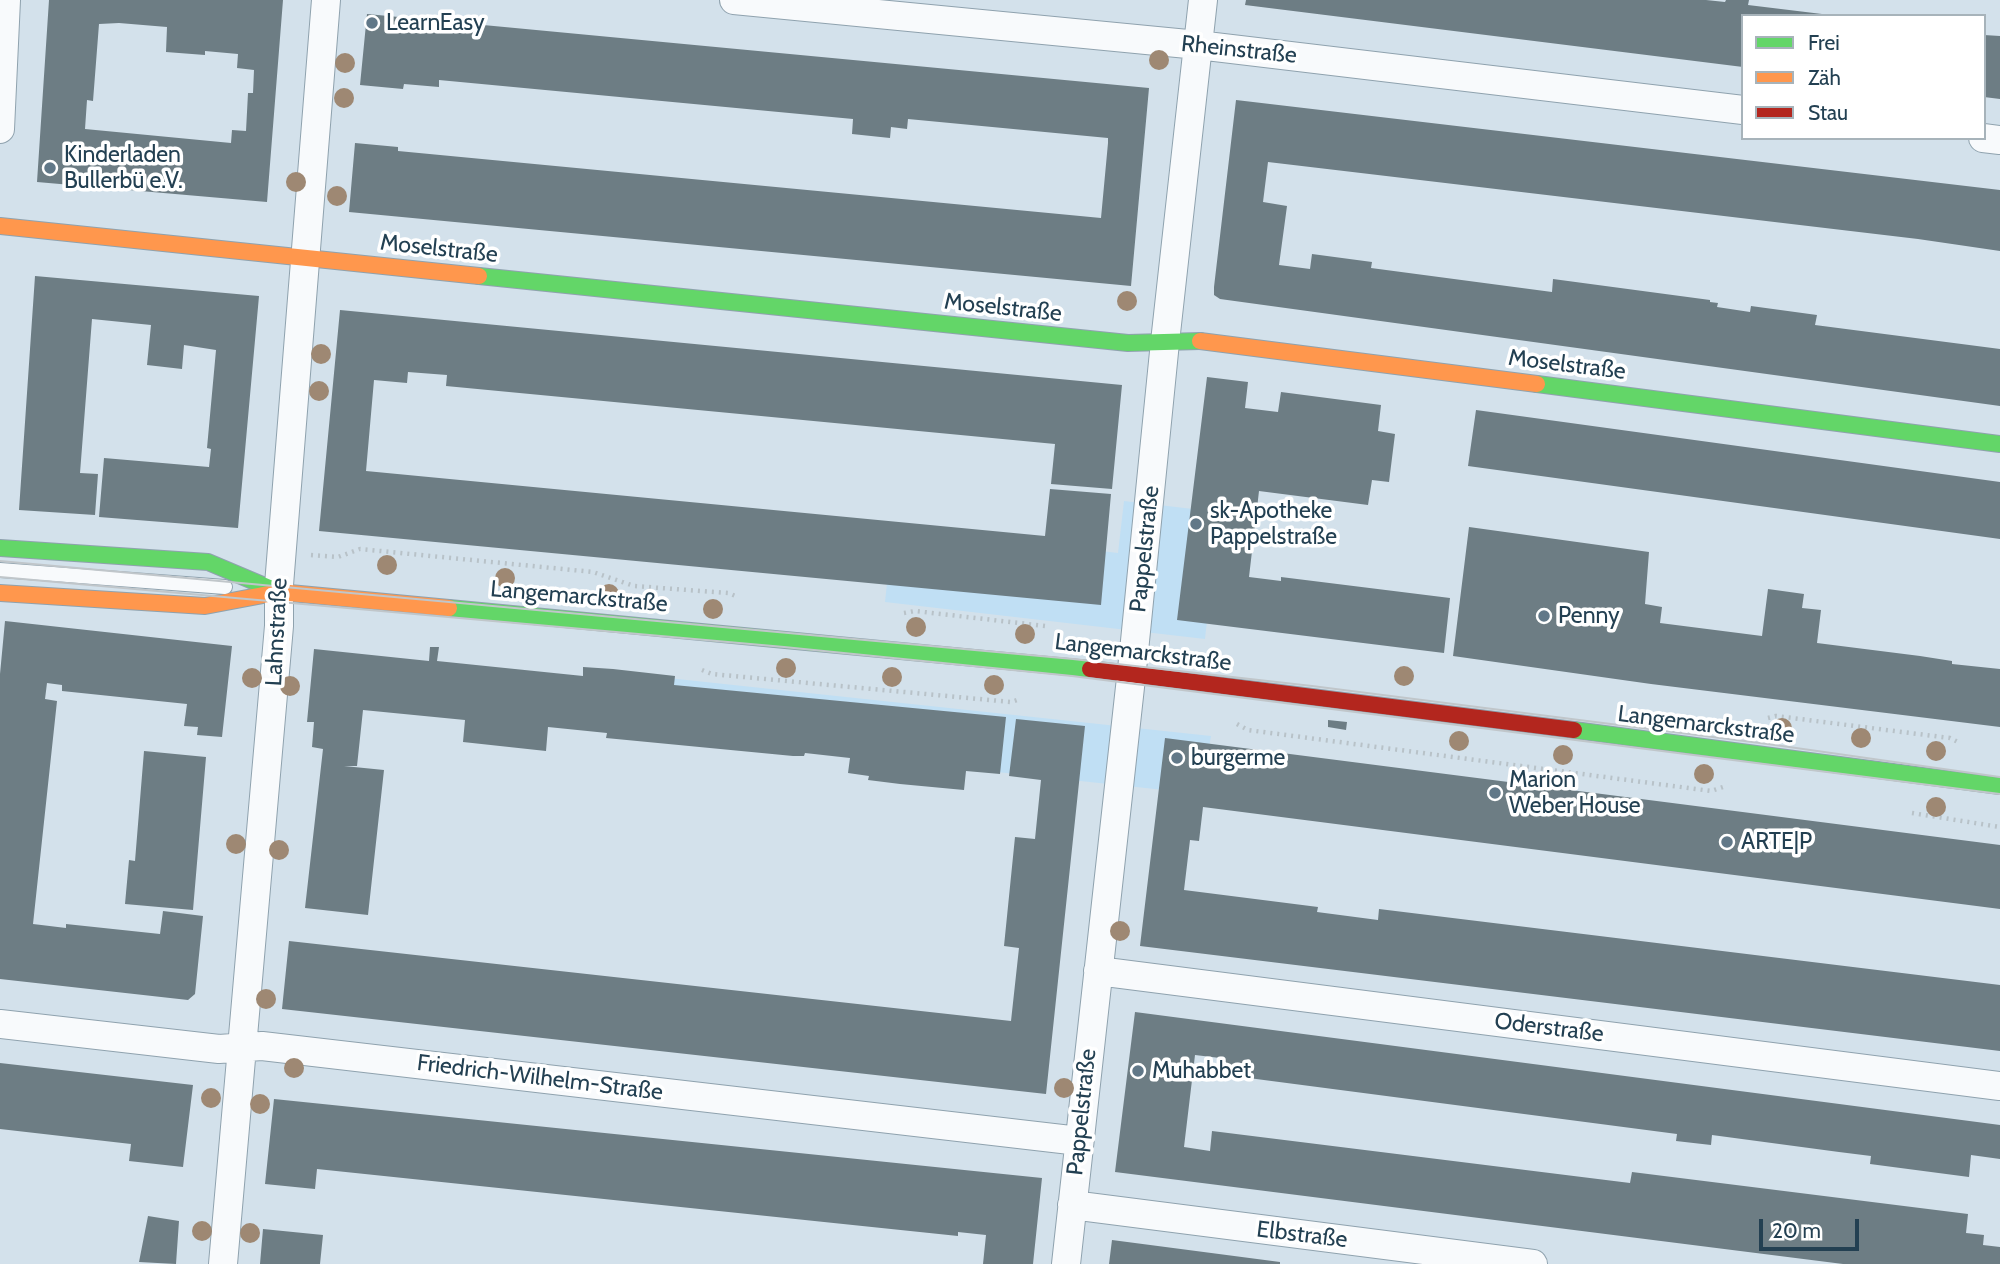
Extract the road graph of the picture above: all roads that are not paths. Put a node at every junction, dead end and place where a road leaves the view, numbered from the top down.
1 (6, 0) edge
2 (326, 0) edge
3 (734, 0) edge
4 (1203, 0) edge
5 (1198, 45) junction
6 (1741, 110) edge
7 (0, 129) edge
8 (0, 226) edge
9 (305, 258) junction
10 (1165, 342) junction
11 (2000, 444) edge
12 (0, 548) edge
13 (0, 570) edge
14 (279, 592) junction
15 (0, 593) edge
16 (1132, 674) junction
17 (2000, 786) edge
18 (1098, 971) junction
19 (0, 1024) edge
20 (242, 1046) junction
21 (2000, 1086) edge
22 (1079, 1141) junction
23 (1072, 1205) junction
24 (223, 1264) edge
25 (1066, 1264) edge
26 (1533, 1264) edge

1 - 7 street
2 - 9 street, Lahnstraße
3 - 5 street, Rheinstraße
4 - 5 street, Pappelstraße
5 - 6 street, Rheinstraße
5 - 10 street, Pappelstraße
8 - 9 main road, Moselstraße
9 - 10 main road, Moselstraße
9 - 14 street, Lahnstraße
10 - 11 main road, Moselstraße
10 - 16 street, Pappelstraße
12 - 14 main road, Langemarckstraße
13 - 14 lane
14 - 15 main road, Langemarckstraße
14 - 16 main road, Langemarckstraße
14 - 20 street, Lahnstraße
16 - 17 main road, Langemarckstraße
16 - 18 street, Pappelstraße
18 - 21 street, Oderstraße
18 - 22 street, Pappelstraße
19 - 20 street, Friedrich-Wilhelm-Straße
20 - 22 street, Friedrich-Wilhelm-Straße
20 - 24 street, Lahnstraße
22 - 23 street, Pappelstraße
23 - 25 street, Pappelstraße
23 - 26 street, Elbstraße

